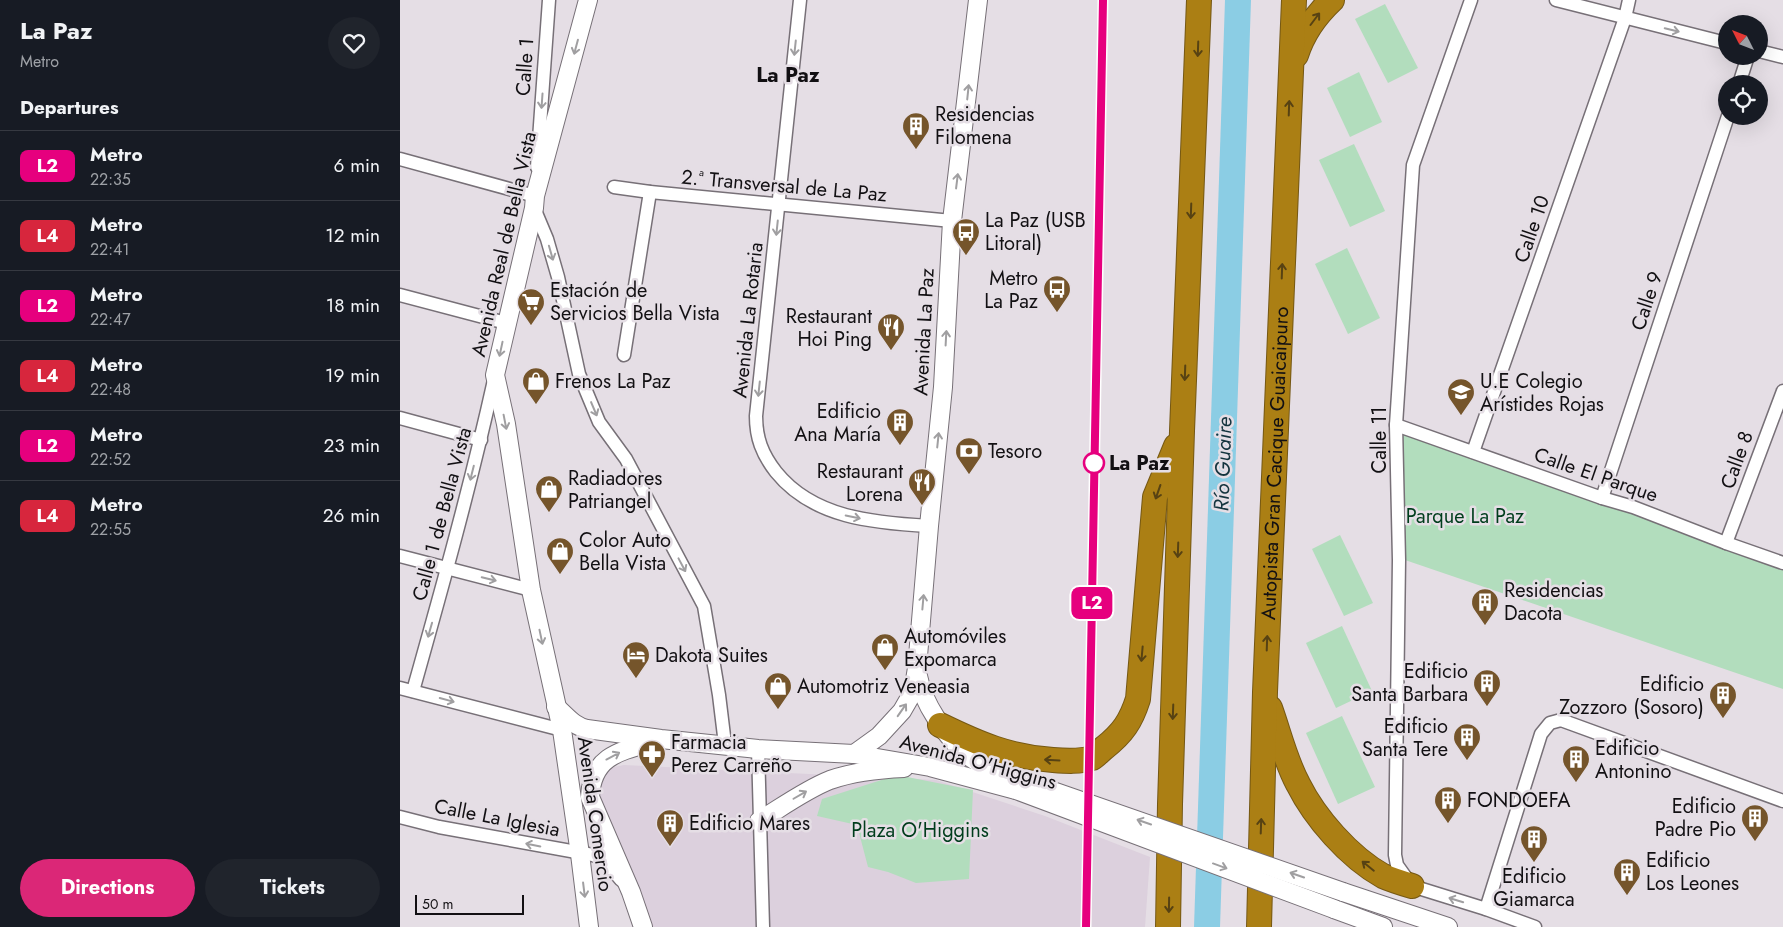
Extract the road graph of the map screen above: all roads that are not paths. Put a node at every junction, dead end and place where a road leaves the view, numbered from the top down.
1 (548, 0) edge
2 (588, 0) edge
3 (800, 0) edge
4 (978, 0) edge
5 (1199, 0) edge
6 (1294, 0) edge
7 (1332, 0) edge
8 (1471, 0) edge
9 (1556, 0) edge
10 (1629, 0) edge
11 (1625, 18) junction
12 (1718, 41) edge
13 (1768, 53) edge
14 (1783, 57) edge
15 (1290, 73) junction
16 (1725, 125) edge
17 (400, 159) edge
18 (614, 187) dead end
19 (650, 192) junction
20 (534, 202) junction
21 (779, 205) junction
22 (952, 221) junction
23 (400, 296) edge
24 (506, 324) junction
25 (624, 355) dead end
26 (495, 375) junction
27 (1783, 391) edge
28 (400, 418) edge
29 (1396, 425) junction
30 (1182, 431) junction
31 (481, 440) junction
32 (1473, 452) junction
33 (1602, 498) junction
34 (929, 526) junction
35 (1726, 543) junction
36 (400, 556) edge
37 (1783, 562) edge
38 (448, 569) junction
39 (531, 590) junction
40 (917, 668) junction
41 (400, 688) edge
42 (413, 691) junction
43 (1265, 692) junction
44 (556, 707) junction
45 (940, 725) junction
46 (562, 730) junction
47 (662, 740) junction
48 (722, 746) junction
49 (758, 749) junction
50 (854, 754) junction
51 (930, 767) junction
52 (1019, 785) junction
53 (1783, 801) edge
54 (400, 817) edge
55 (759, 821) junction
56 (580, 854) junction
57 (1412, 886) junction
58 (631, 892) junction
59 (1486, 909) junction
60 (589, 927) edge
61 (643, 927) edge
62 (763, 927) edge
63 (1168, 927) edge
64 (1259, 927) edge
65 (1383, 927) edge
66 (1448, 927) edge
67 (1535, 927) edge

1 -> 20 street, Calle 1
2 -> 20 main road, Avenida Real de Bella Vista
3 -> 21 street, Avenida La Rotaria
22 -> 4 main road, Avenida La Paz
5 -> 30 highway
6 - 15 highway, Autopista Gran Cacique Guaicaipuro
15 -> 7 highway
8 - 29 street, Calle 11
9 - 11 street
10 - 11 street, Calle 10
11 -> 12 street
11 - 32 street, Calle 10
13 - 14 street
43 -> 15 highway, Autopista Gran Cacique Guaicaipuro
16 - 33 street, Calle 9
17 - 20 street
18 - 19 street, 2.ª Transversal de La Paz
19 - 21 street, 2.ª Transversal de La Paz
19 - 25 street
20 - 24 main road, Avenida Real de Bella Vista
20 -> 48 street
21 - 22 street, 2.ª Transversal de La Paz
21 -> 34 street, Avenida La Rotaria
34 -> 22 main road, Avenida La Paz
23 - 24 street
24 -> 26 main road, Avenida Real de Bella Vista
26 - 31 street, Calle 1 de Bella Vista
26 -> 39 main road, Avenida Real de Bella Vista
27 - 35 street, Calle 8
28 - 31 street
29 - 32 street, Calle El Parque
29 - 57 street, Calle 11
30 -> 45 highway
30 -> 63 highway
31 -> 38 street, Calle 1 de Bella Vista
32 - 33 street, Calle El Parque
33 - 35 street, Calle El Parque
40 -> 34 main road, Avenida La Paz
35 - 37 street, Calle El Parque
36 - 38 street
38 -> 39 street
38 -> 42 street, Calle 1 de Bella Vista
39 -> 44 main road, Avenida Real de Bella Vista
40 - 45 main road, Avenida La Paz
50 -> 40 main road, Avenida La Paz
41 - 42 street
42 -> 46 street
57 -> 43 highway
64 -> 43 highway, Autopista Gran Cacique Guaicaipuro
44 - 46 main road, Avenida Comercio
44 - 47 main road, Avenida O'Higgins
45 - 52 main road, Avenida La Paz
46 - 56 main road, Avenida Comercio
47 - 48 main road, Avenida O'Higgins
58 -> 47 main road, Avenida O'Higgins
48 - 49 main road, Avenida O'Higgins
49 - 50 main road, Avenida O'Higgins
49 - 55 street
50 - 51 main road, Avenida O'Higgins
51 - 52 main road, Avenida O'Higgins
55 -> 51 main road
52 -> 65 main road, Avenida O'Higgins, bridge
66 -> 52 main road, Avenida O'Higgins, bridge
53 - 59 street
56 -> 54 street, Calle La Iglesia
55 - 62 street
56 - 58 street, Calle La Iglesia
56 -> 60 main road, Avenida Comercio
59 -> 57 street
58 - 61 main road, Avenida O'Higgins
59 - 67 street

